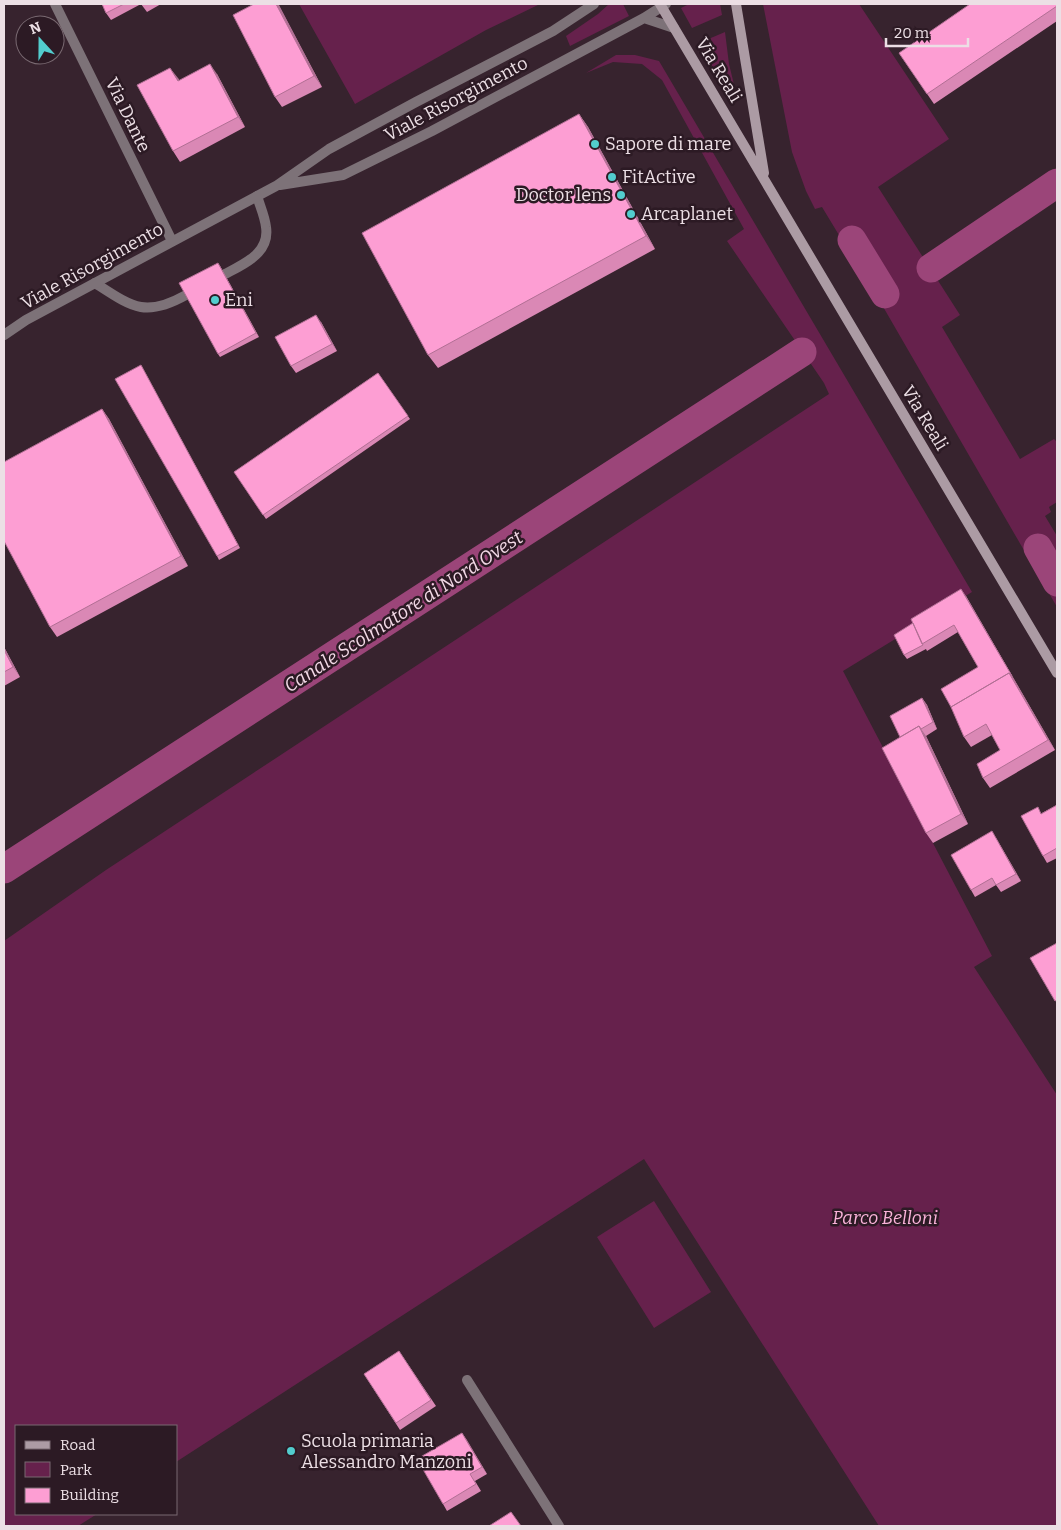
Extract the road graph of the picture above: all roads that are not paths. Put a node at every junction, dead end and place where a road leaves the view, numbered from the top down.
1 (54, 4) edge
2 (594, 4) edge
3 (736, 4) edge
4 (662, 5) edge
5 (644, 18) junction
6 (674, 28) junction
7 (765, 179) junction
8 (276, 186) junction
9 (258, 196) junction
10 (172, 241) junction
11 (225, 274) edge
12 (95, 283) junction
13 (186, 294) edge
14 (4, 335) edge
15 (1057, 673) edge
16 (467, 1380) dead end
17 (559, 1526) edge

1 - 10 street, Via Dante
2 - 8 street, Viale Risorgimento
3 - 7 main road, Via Reali
4 - 5 street, Viale Risorgimento
4 - 6 main road, Via Reali
5 - 6 street
5 - 8 street, Viale Risorgimento
6 - 7 main road, Via Reali
7 - 15 main road, Via Reali
8 - 9 street, Viale Risorgimento
9 - 10 street, Viale Risorgimento
9 - 11 street
10 - 12 street, Viale Risorgimento
12 - 13 street
12 - 14 street, Viale Risorgimento
16 - 17 street

